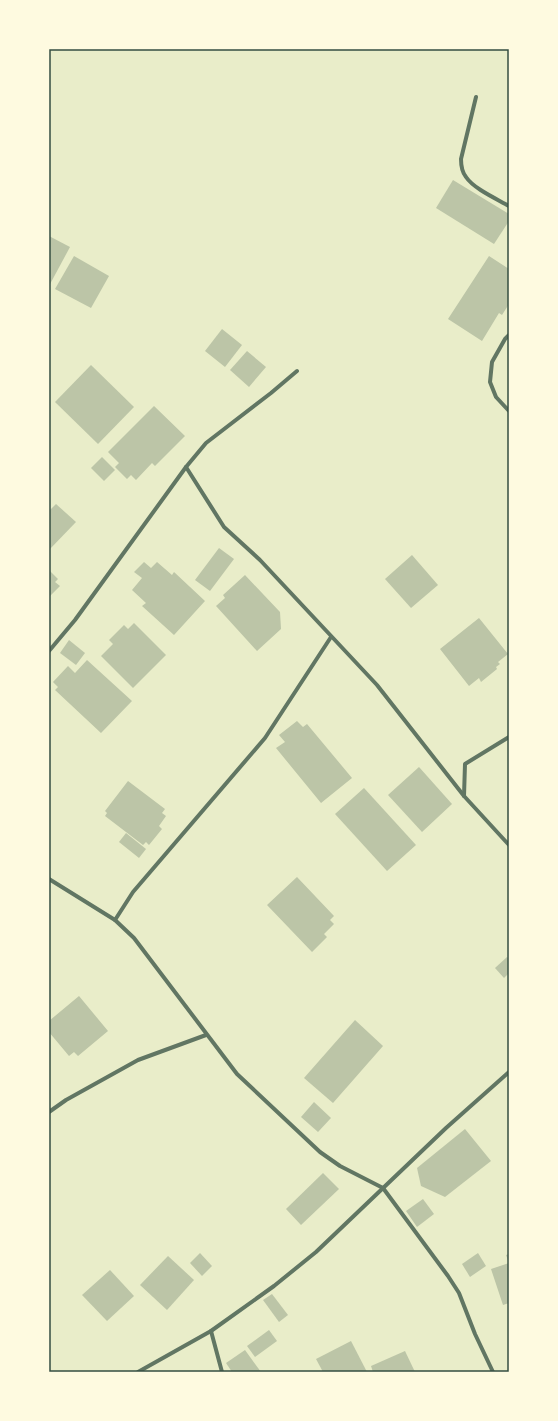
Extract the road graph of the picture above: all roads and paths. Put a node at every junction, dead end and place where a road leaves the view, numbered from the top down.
1 (476, 97) dead end
2 (509, 206) edge
3 (509, 335) edge
4 (298, 371) dead end
5 (509, 411) edge
6 (186, 468) junction
7 (331, 637) junction
8 (49, 651) edge
9 (509, 737) edge
10 (464, 796) junction
11 (509, 845) edge
12 (49, 879) edge
13 (115, 920) junction
14 (206, 1035) junction
15 (509, 1072) edge
16 (49, 1112) edge
17 (383, 1188) junction
18 (211, 1330) junction
19 (138, 1372) edge
20 (222, 1372) edge
21 (493, 1372) edge

1 - 2 street
3 - 5 street
4 - 6 street
6 - 7 street
6 - 8 street
7 - 10 street
7 - 13 street
9 - 10 street
10 - 11 street
12 - 13 street
13 - 14 street
14 - 16 street
14 - 17 street
15 - 17 street
17 - 18 street
17 - 21 street
18 - 19 street
18 - 20 street

